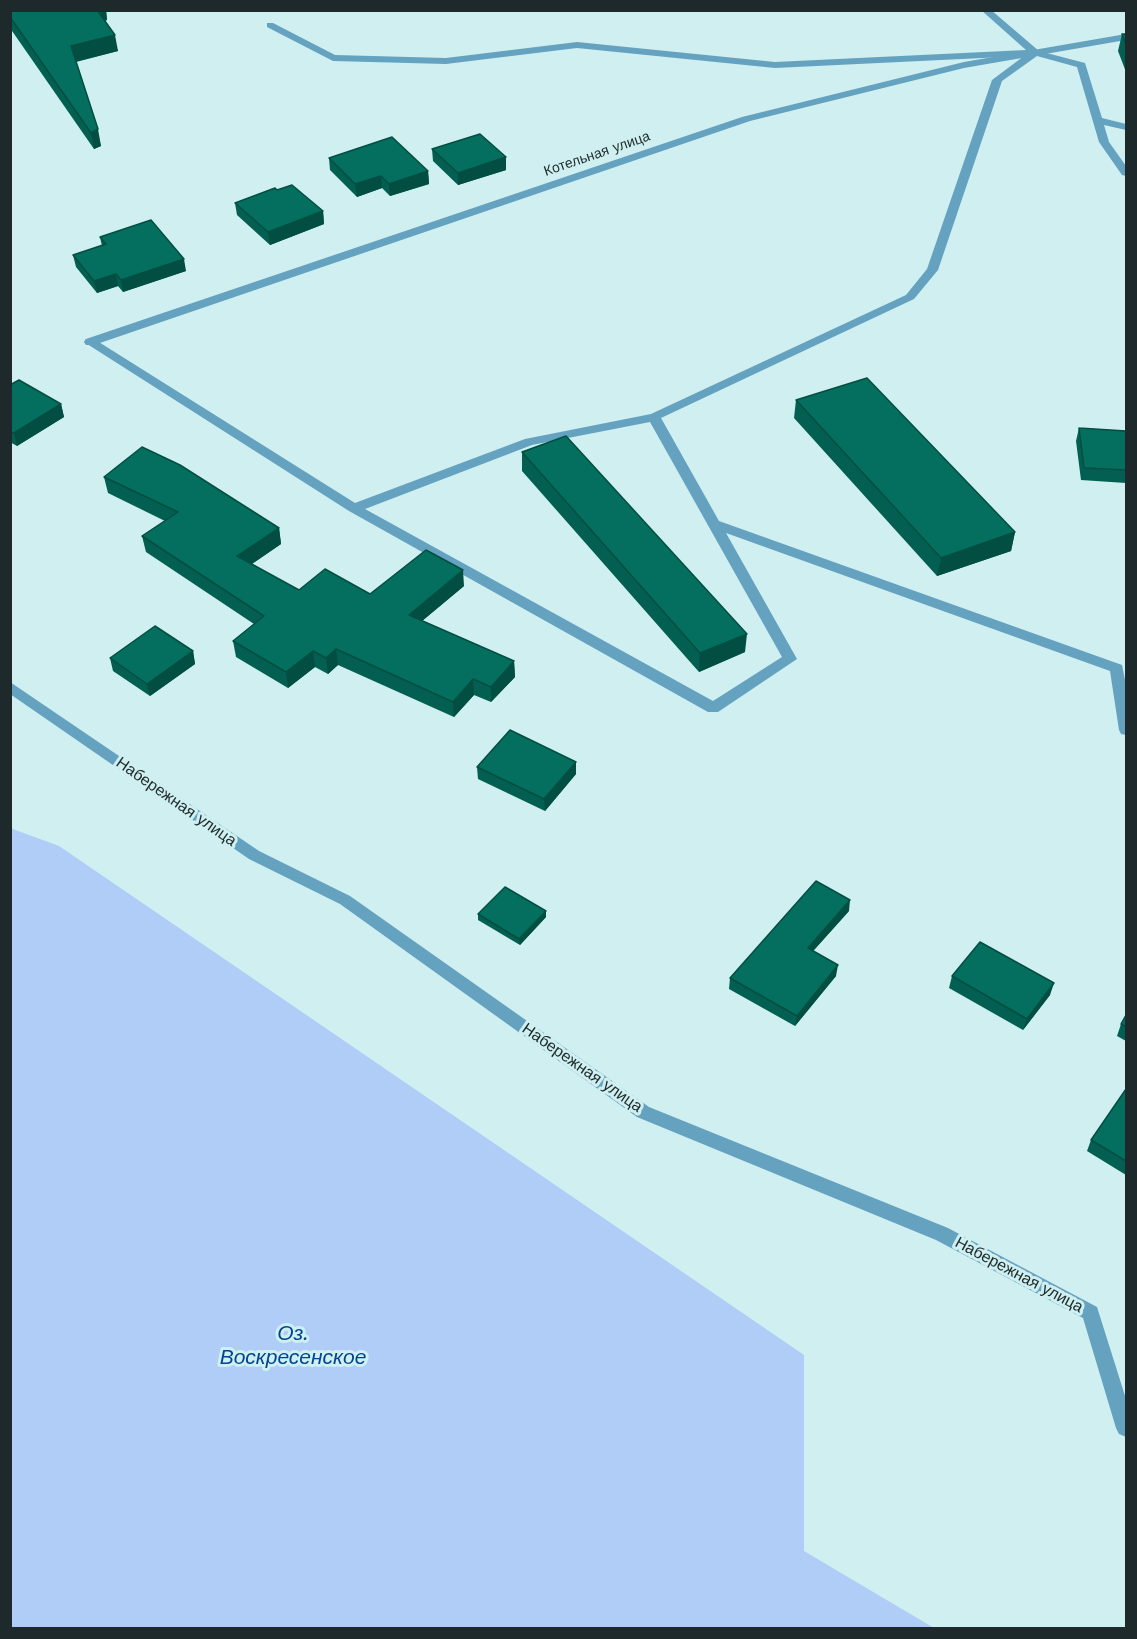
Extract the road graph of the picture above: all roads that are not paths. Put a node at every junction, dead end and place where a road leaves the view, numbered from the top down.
1 (986, 10) edge
2 (270, 25) dead end
3 (1126, 37) edge
4 (1035, 53) junction
5 (1098, 120) junction
6 (1126, 127) edge
7 (1126, 173) edge
8 (654, 417) junction
9 (354, 508) junction
10 (714, 524) junction
11 (10, 687) edge
12 (1126, 730) edge
13 (1126, 1428) edge

1 - 4 street
2 - 4 street
3 - 4 street, Котельная улица
4 - 5 street
4 - 8 street
4 - 9 street, Котельная улица
5 - 6 street
5 - 7 street
8 - 9 street
8 - 10 street
9 - 10 street
10 - 12 street
11 - 13 street, Набережная улица

